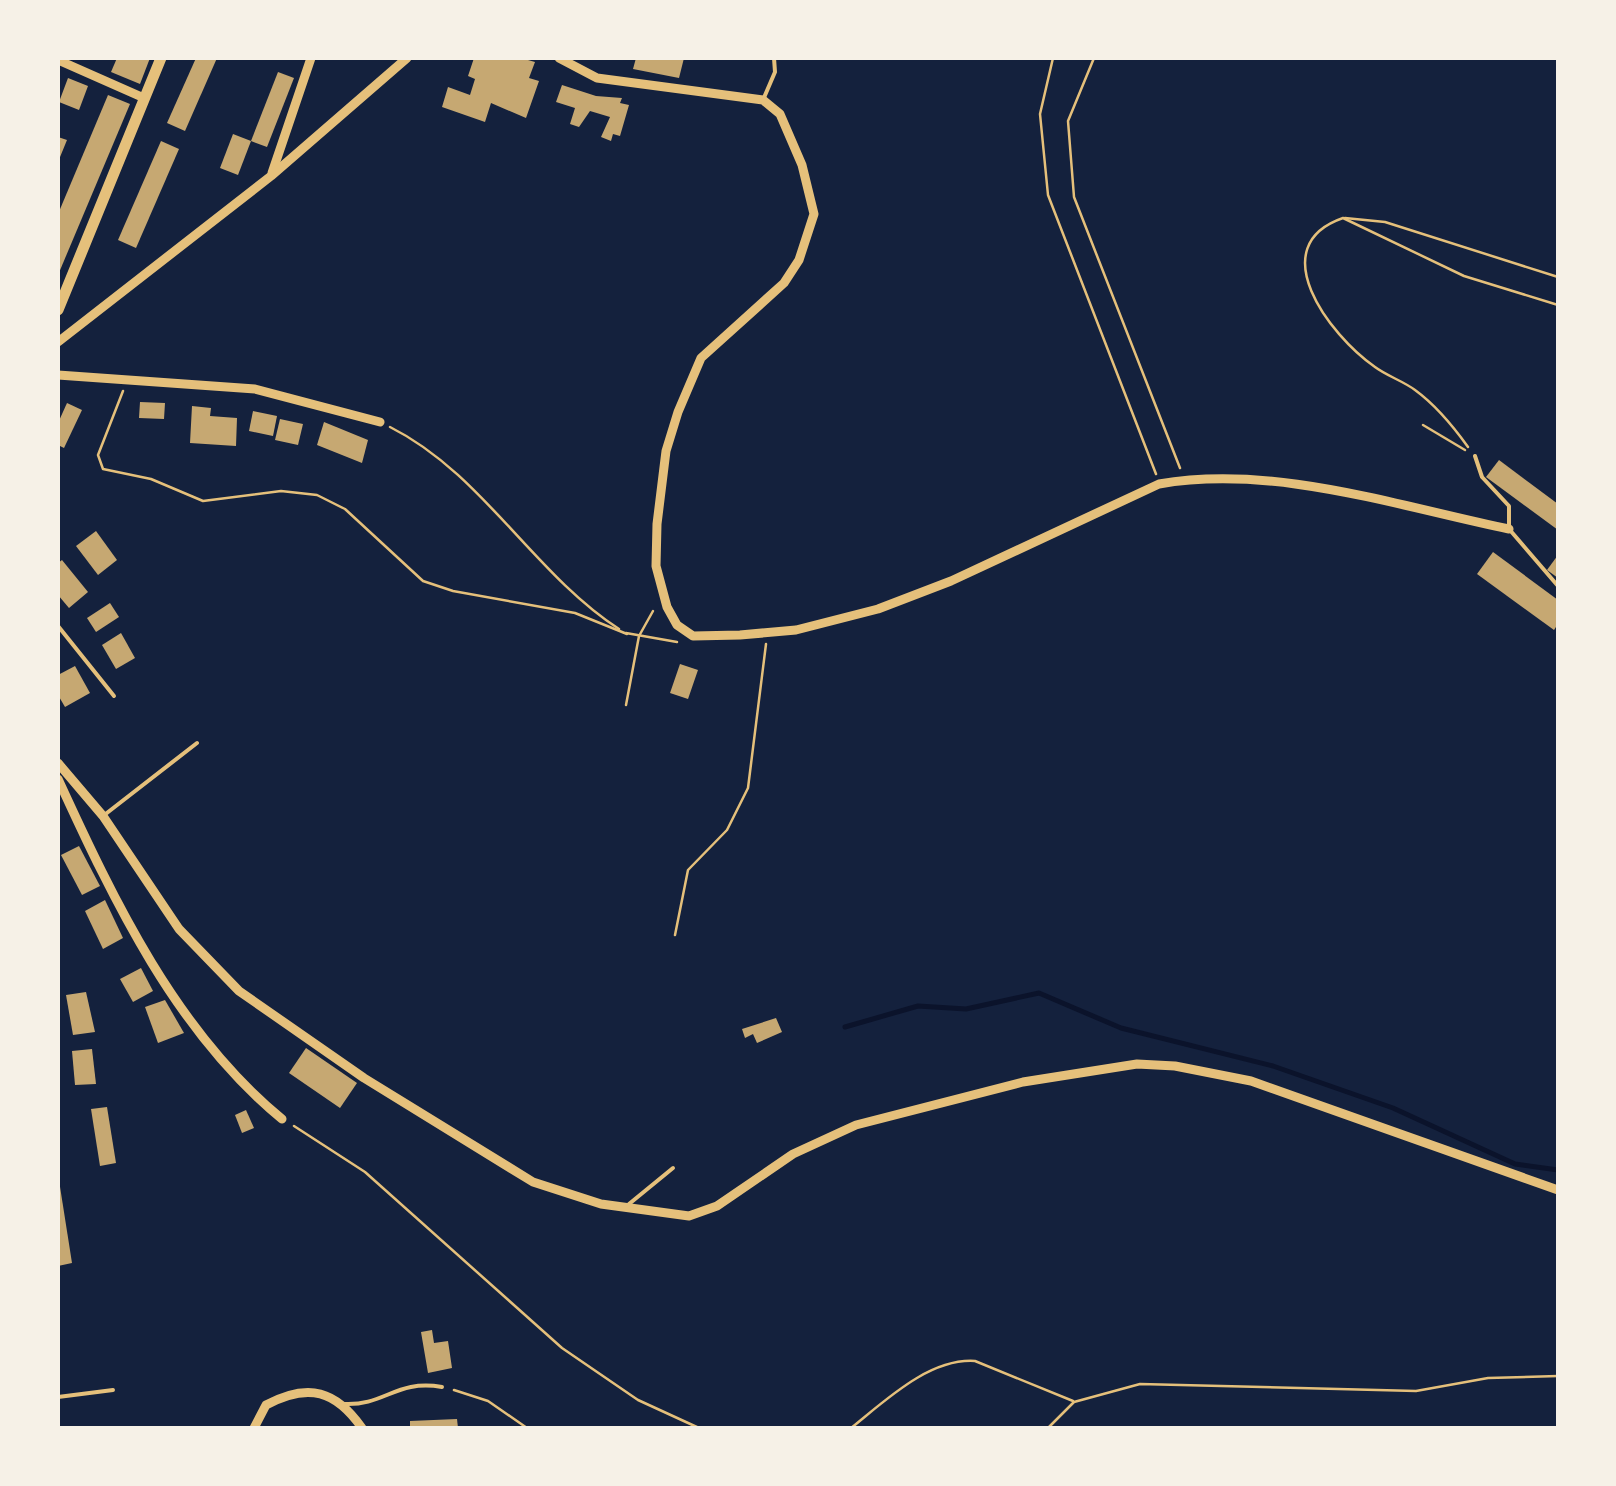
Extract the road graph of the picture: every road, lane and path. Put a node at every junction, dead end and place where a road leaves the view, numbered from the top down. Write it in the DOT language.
graph roads {
  1 [pos="161,58"];
  2 [pos="311,58"];
  3 [pos="406,58"];
  4 [pos="559,58"];
  5 [pos="774,58"];
  6 [pos="1053,58"];
  7 [pos="1094,58"];
  8 [pos="58,60"];
  9 [pos="144,98"];
  10 [pos="762,100"];
  11 [pos="271,176"];
  12 [pos="1343,218"];
  13 [pos="1558,277"];
  14 [pos="1558,305"];
  15 [pos="58,310"];
  16 [pos="58,342"];
  17 [pos="58,375"];
  18 [pos="126,382"];
  19 [pos="380,422"];
  20 [pos="1423,424"];
  21 [pos="1475,456"];
  22 [pos="1180,471"];
  23 [pos="1159,484"];
  24 [pos="1509,530"];
  25 [pos="1558,586"];
  26 [pos="663,594"];
  27 [pos="58,626"];
  28 [pos="767,633"];
  29 [pos="626,634"];
  30 [pos="639,636"];
  31 [pos="693,636"];
  32 [pos="114,696"];
  33 [pos="626,704"];
  34 [pos="197,743"];
  35 [pos="58,763"];
  36 [pos="58,779"];
  37 [pos="103,816"];
  38 [pos="675,936"];
  39 [pos="282,1118"];
  40 [pos="673,1168"];
  41 [pos="1558,1190"];
  42 [pos="626,1208"];
  43 [pos="1558,1376"];
  44 [pos="442,1387"];
  45 [pos="113,1390"];
  46 [pos="58,1397"];
  47 [pos="1074,1402"];
  48 [pos="344,1404"];
  49 [pos="254,1428"];
  50 [pos="362,1428"];
  51 [pos="527,1428"];
  52 [pos="700,1428"];
  53 [pos="851,1428"];
  54 [pos="1048,1428"];
  1 -- 9 [label="main road"];
  2 -- 11 [label="street"];
  3 -- 11 [label="street"];
  4 -- 10 [label="street"];
  5 -- 10 [label="lane"];
  6 -- 23 [label="path"];
  7 -- 22 [label="path"];
  8 -- 9 [label="street"];
  9 -- 15 [label="main road"];
  10 -- 26 [label="street"];
  11 -- 16 [label="street"];
  12 -- 13 [label="path"];
  12 -- 14 [label="path"];
  12 -- 21 [label="path"];
  17 -- 18 [label="street"];
  18 -- 19 [label="street"];
  18 -- 29 [label="path"];
  19 -- 29 [label="path"];
  20 -- 21 [label="path"];
  21 -- 24 [label="lane"];
  23 -- 24 [label="street"];
  23 -- 28 [label="street"];
  24 -- 25 [label="lane"];
  26 -- 30 [label="path"];
  26 -- 31 [label="street"];
  27 -- 32 [label="lane"];
  28 -- 31 [label="street"];
  28 -- 38 [label="path"];
  29 -- 30 [label="path"];
  30 -- 31 [label="path"];
  30 -- 33 [label="path"];
  34 -- 37 [label="lane"];
  35 -- 37 [label="street"];
  36 -- 39 [label="street"];
  37 -- 42 [label="street"];
  39 -- 52 [label="path"];
  40 -- 42 [label="lane"];
  41 -- 42 [label="street"];
  43 -- 47 [label="path"];
  44 -- 48 [label="lane"];
  44 -- 51 [label="path"];
  45 -- 46 [label="lane"];
  47 -- 53 [label="path"];
  47 -- 54 [label="path"];
  48 -- 49 [label="street"];
  48 -- 50 [label="street"];
}
